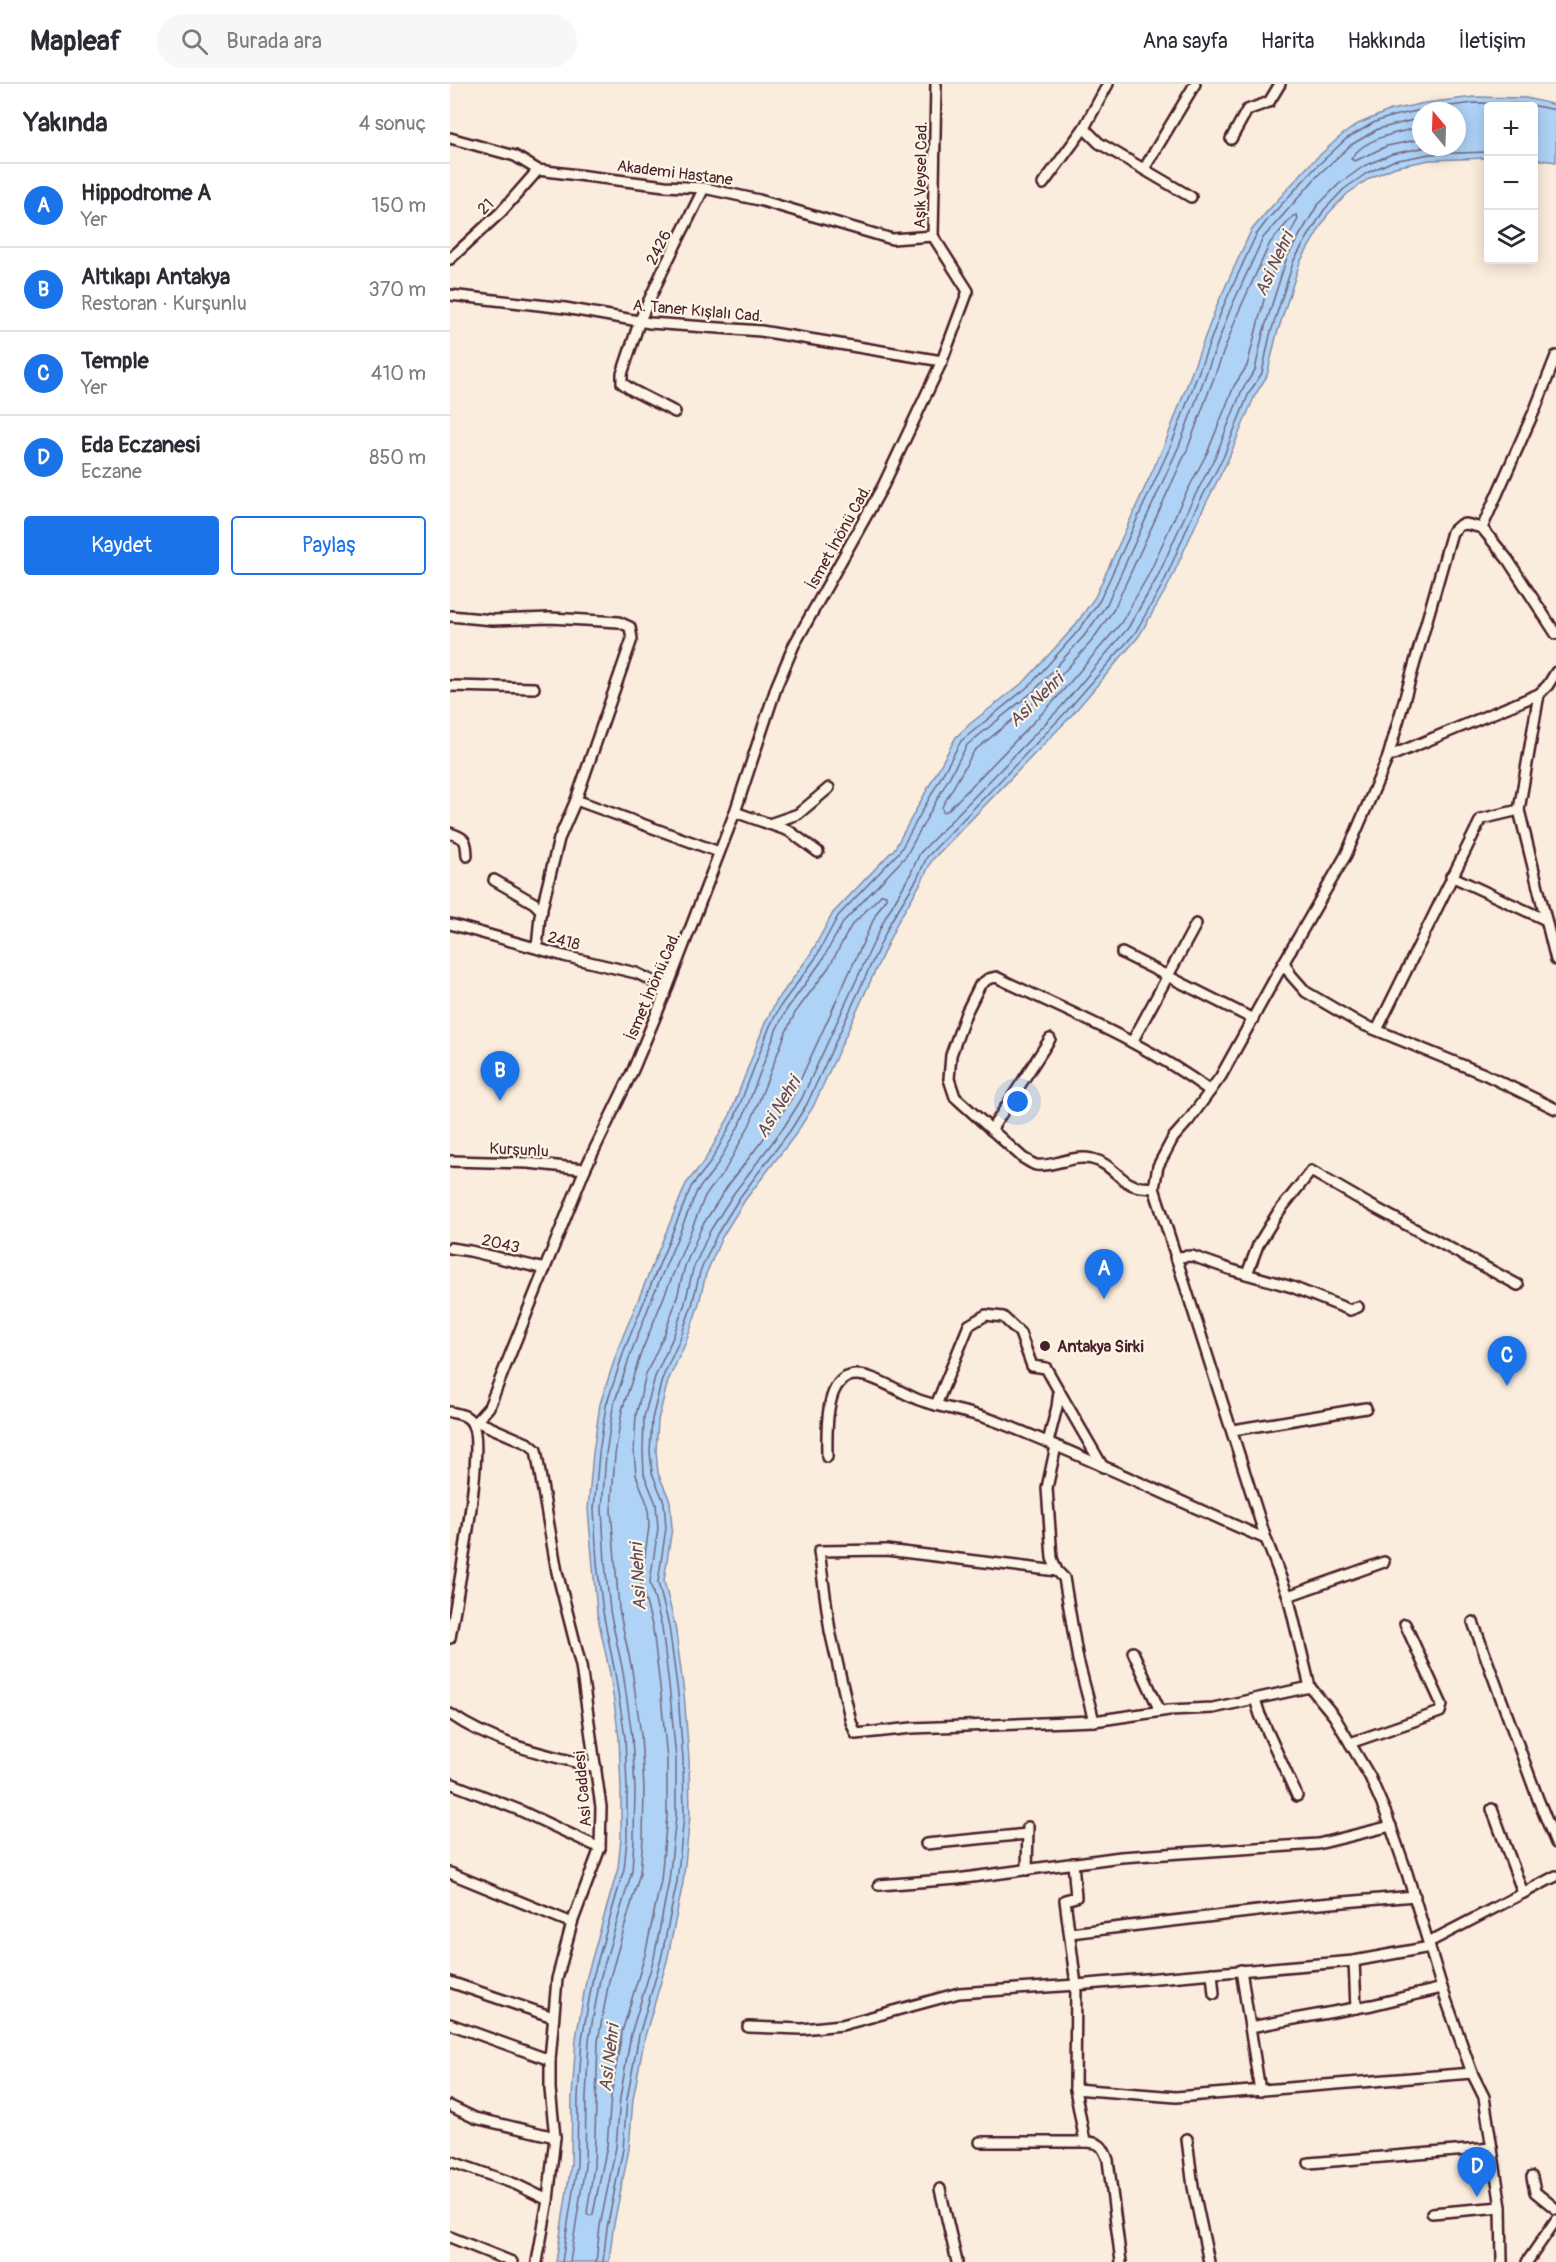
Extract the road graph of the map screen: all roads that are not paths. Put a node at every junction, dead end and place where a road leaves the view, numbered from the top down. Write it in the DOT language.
graph roads {
  1 [pos="936,84"];
  2 [pos="1108,84"];
  3 [pos="1195,84"];
  4 [pos="1280,84"];
  5 [pos="1084,128"];
  6 [pos="450,138"];
  7 [pos="1231,139"];
  8 [pos="538,170"];
  9 [pos="1144,170"];
  10 [pos="1043,184"];
  11 [pos="704,188"];
  12 [pos="1191,197"];
  13 [pos="933,236"];
  14 [pos="450,259"];
  15 [pos="450,295"];
  16 [pos="640,320"];
  17 [pos="1556,356"];
  18 [pos="942,361"];
  19 [pos="675,412"];
  20 [pos="1482,528"];
  21 [pos="450,616"];
  22 [pos="1556,634"];
  23 [pos="1556,672"];
  24 [pos="450,686"];
  25 [pos="534,688"];
  26 [pos="1539,694"];
  27 [pos="1388,757"];
  28 [pos="829,788"];
  29 [pos="576,800"];
  30 [pos="1519,810"];
  31 [pos="735,812"];
  32 [pos="769,824"];
  33 [pos="450,833"];
  34 [pos="720,852"];
  35 [pos="818,852"];
  36 [pos="467,856"];
  37 [pos="1451,876"];
  38 [pos="494,880"];
  39 [pos="542,911"];
  40 [pos="1545,920"];
  41 [pos="450,924"];
  42 [pos="1196,924"];
  43 [pos="537,948"];
  44 [pos="1122,953"];
  45 [pos="1556,960"];
  46 [pos="1284,962"];
  47 [pos="1169,976"];
  48 [pos="665,994"];
  49 [pos="1253,1019"];
  50 [pos="1377,1030"];
  51 [pos="1050,1039"];
  52 [pos="1132,1042"];
  53 [pos="1210,1091"];
  54 [pos="1556,1109"];
  55 [pos="991,1130"];
  56 [pos="450,1161"];
  57 [pos="585,1169"];
  58 [pos="1154,1188"];
  59 [pos="450,1248"];
  60 [pos="1175,1257"];
  61 [pos="545,1269"];
  62 [pos="1247,1274"];
  63 [pos="1518,1285"];
  64 [pos="1358,1307"];
  65 [pos="1059,1391"];
  66 [pos="936,1405"];
  67 [pos="1366,1408"];
  68 [pos="450,1412"];
  69 [pos="475,1423"];
  70 [pos="1233,1430"];
  71 [pos="1052,1444"];
  72 [pos="827,1457"];
  73 [pos="1103,1467"];
  74 [pos="1266,1539"];
  75 [pos="1384,1562"];
  76 [pos="1057,1571"];
  77 [pos="1288,1596"];
  78 [pos="1473,1622"];
  79 [pos="1405,1624"];
  80 [pos="450,1638"];
  81 [pos="1133,1652"];
  82 [pos="1310,1687"];
  83 [pos="1255,1699"];
  84 [pos="1160,1711"];
  85 [pos="450,1714"];
  86 [pos="1094,1721"];
  87 [pos="1350,1743"];
  88 [pos="596,1767"];
  89 [pos="450,1783"];
  90 [pos="1297,1796"];
  91 [pos="1492,1809"];
  92 [pos="1391,1826"];
  93 [pos="1556,1843"];
  94 [pos="926,1844"];
  95 [pos="600,1848"];
  96 [pos="1073,1863"];
  97 [pos="1027,1870"];
  98 [pos="450,1873"];
  99 [pos="1556,1876"];
  100 [pos="879,1885"];
  101 [pos="1523,1893"];
  102 [pos="1415,1896"];
  103 [pos="572,1923"];
  104 [pos="1070,1933"];
  105 [pos="1430,1945"];
  106 [pos="1354,1961"];
  107 [pos="1241,1970"];
  108 [pos="1212,1974"];
  109 [pos="450,1982"];
  110 [pos="1076,1985"];
  111 [pos="1442,1988"];
  112 [pos="1214,1994"];
  113 [pos="1356,2008"];
  114 [pos="553,2017"];
  115 [pos="450,2024"];
  116 [pos="748,2027"];
  117 [pos="1250,2027"];
  118 [pos="550,2060"];
  119 [pos="1472,2073"];
  120 [pos="1075,2089"];
  121 [pos="1260,2091"];
  122 [pos="450,2106"];
  123 [pos="555,2137"];
  124 [pos="1187,2139"];
  125 [pos="980,2142"];
  126 [pos="1085,2142"];
  127 [pos="1492,2148"];
  128 [pos="450,2161"];
  129 [pos="1309,2163"];
  130 [pos="1532,2176"];
  131 [pos="940,2189"];
  132 [pos="548,2200"];
  133 [pos="1501,2207"];
  134 [pos="1556,2209"];
  135 [pos="1432,2213"];
  136 [pos="1556,2220"];
  137 [pos="450,2237"];
  138 [pos="512,2262"];
  139 [pos="537,2262"];
  140 [pos="957,2262"];
  141 [pos="1121,2262"];
  142 [pos="1209,2262"];
  143 [pos="1502,2262"];
  144 [pos="1527,2262"];
  1 -- 13 [label="street, Aşık Veysel Cad."];
  2 -- 5 [label="street"];
  3 -- 9 [label="street"];
  4 -- 7 [label="street"];
  5 -- 9 [label="street"];
  5 -- 10 [label="street"];
  6 -- 8 [label="street, Akademi Hastane"];
  8 -- 11 [label="street, Akademi Hastane"];
  8 -- 14 [label="street, 21"];
  9 -- 12 [label="street"];
  11 -- 13 [label="street, Akademi Hastane"];
  11 -- 16 [label="street, 2426"];
  13 -- 18 [label="street, Aşık Veysel Cad."];
  15 -- 16 [label="street, A. Taner Kışlalı Cad."];
  16 -- 18 [label="street, A. Taner Kışlalı Cad."];
  16 -- 19 [label="street, 2426"];
  17 -- 20 [label="street"];
  18 -- 31 [label="street, İsmet İnönü Cad."];
  20 -- 22 [label="street"];
  20 -- 27 [label="street"];
  21 -- 29 [label="street"];
  23 -- 26 [label="street"];
  24 -- 25 [label="street"];
  26 -- 27 [label="street"];
  26 -- 30 [label="street"];
  27 -- 46 [label="street"];
  28 -- 32 [label="street"];
  29 -- 34 [label="street"];
  29 -- 39 [label="street"];
  30 -- 37 [label="street"];
  30 -- 40 [label="street"];
  31 -- 32 [label="street"];
  31 -- 34 [label="street, İsmet İnönü Cad."];
  32 -- 35 [label="street"];
  33 -- 36 [label="street"];
  34 -- 48 [label="street, İsmet İnönü Cad."];
  37 -- 40 [label="street"];
  37 -- 50 [label="street"];
  38 -- 39 [label="street"];
  39 -- 43 [label="street"];
  40 -- 45 [label="street"];
  41 -- 43 [label="street, 2418"];
  42 -- 47 [label="street"];
  43 -- 48 [label="street, 2418"];
  44 -- 47 [label="street"];
  46 -- 49 [label="street"];
  46 -- 50 [label="street"];
  47 -- 49 [label="street"];
  47 -- 52 [label="street"];
  48 -- 57 [label="street, İsmet İnönü Cad."];
  49 -- 53 [label="street"];
  50 -- 54 [label="street"];
  51 -- 55 [label="street"];
  52 -- 53 [label="street"];
  52 -- 55 [label="street"];
  53 -- 58 [label="street"];
  55 -- 58 [label="street"];
  56 -- 57 [label="street, Kurşunlu"];
  57 -- 61 [label="street, İsmet İnönü Cad."];
  58 -- 60 [label="street"];
  59 -- 61 [label="street, 2043"];
  60 -- 62 [label="street"];
  60 -- 70 [label="street"];
  61 -- 69 [label="street, İsmet İnönü Cad."];
  62 -- 63 [label="street"];
  62 -- 64 [label="street"];
  65 -- 66 [label="street"];
  65 -- 71 [label="street"];
  65 -- 73 [label="street"];
  66 -- 71 [label="street"];
  66 -- 72 [label="street"];
  67 -- 70 [label="street"];
  68 -- 69 [label="street"];
  69 -- 80 [label="street"];
  69 -- 88 [label="street, Asi Caddesi"];
  70 -- 74 [label="street"];
  71 -- 73 [label="street"];
  71 -- 76 [label="street"];
  73 -- 74 [label="street"];
  74 -- 77 [label="street"];
  75 -- 77 [label="street"];
  76 -- 86 [label="street"];
  76 -- 86 [label="street"];
  77 -- 82 [label="street"];
  78 -- 93 [label="street"];
  79 -- 87 [label="street"];
  81 -- 84 [label="street"];
  82 -- 83 [label="street"];
  82 -- 87 [label="street"];
  83 -- 84 [label="street"];
  83 -- 90 [label="street"];
  84 -- 86 [label="street"];
  85 -- 88 [label="street"];
  87 -- 92 [label="street"];
  88 -- 95 [label="street, Asi Caddesi"];
  89 -- 95 [label="street"];
  91 -- 101 [label="street"];
  92 -- 96 [label="street"];
  92 -- 102 [label="street"];
  94 -- 97 [label="street"];
  95 -- 103 [label="street, Asi Caddesi"];
  96 -- 97 [label="street"];
  96 -- 104 [label="street"];
  97 -- 100 [label="street"];
  98 -- 103 [label="street"];
  99 -- 101 [label="street"];
  101 -- 105 [label="street"];
  102 -- 104 [label="street"];
  102 -- 105 [label="street"];
  103 -- 114 [label="street, Asi Caddesi"];
  104 -- 110 [label="street"];
  105 -- 106 [label="street"];
  105 -- 111 [label="street"];
  106 -- 107 [label="street"];
  106 -- 113 [label="street"];
  107 -- 108 [label="street"];
  107 -- 117 [label="street"];
  108 -- 110 [label="street"];
  108 -- 112 [label="street"];
  109 -- 114 [label="street"];
  110 -- 116 [label="street"];
  110 -- 120 [label="street"];
  111 -- 113 [label="street"];
  111 -- 119 [label="street"];
  113 -- 117 [label="street"];
  114 -- 118 [label="street, Asi Caddesi"];
  115 -- 118 [label="street"];
  117 -- 121 [label="street"];
  118 -- 123 [label="street, Asi Caddesi"];
  119 -- 121 [label="street"];
  119 -- 127 [label="street"];
  120 -- 121 [label="street"];
  120 -- 126 [label="street"];
  122 -- 123 [label="street"];
  123 -- 132 [label="street, Asi Caddesi"];
  124 -- 142 [label="street"];
  125 -- 126 [label="street"];
  126 -- 141 [label="street"];
  127 -- 129 [label="street"];
  127 -- 133 [label="street"];
  128 -- 132 [label="street"];
  130 -- 134 [label="street"];
  131 -- 140 [label="street"];
  132 -- 139 [label="street, Asi Caddesi"];
  133 -- 135 [label="street"];
  133 -- 143 [label="street"];
  136 -- 144 [label="street"];
  137 -- 138 [label="street"];
}
